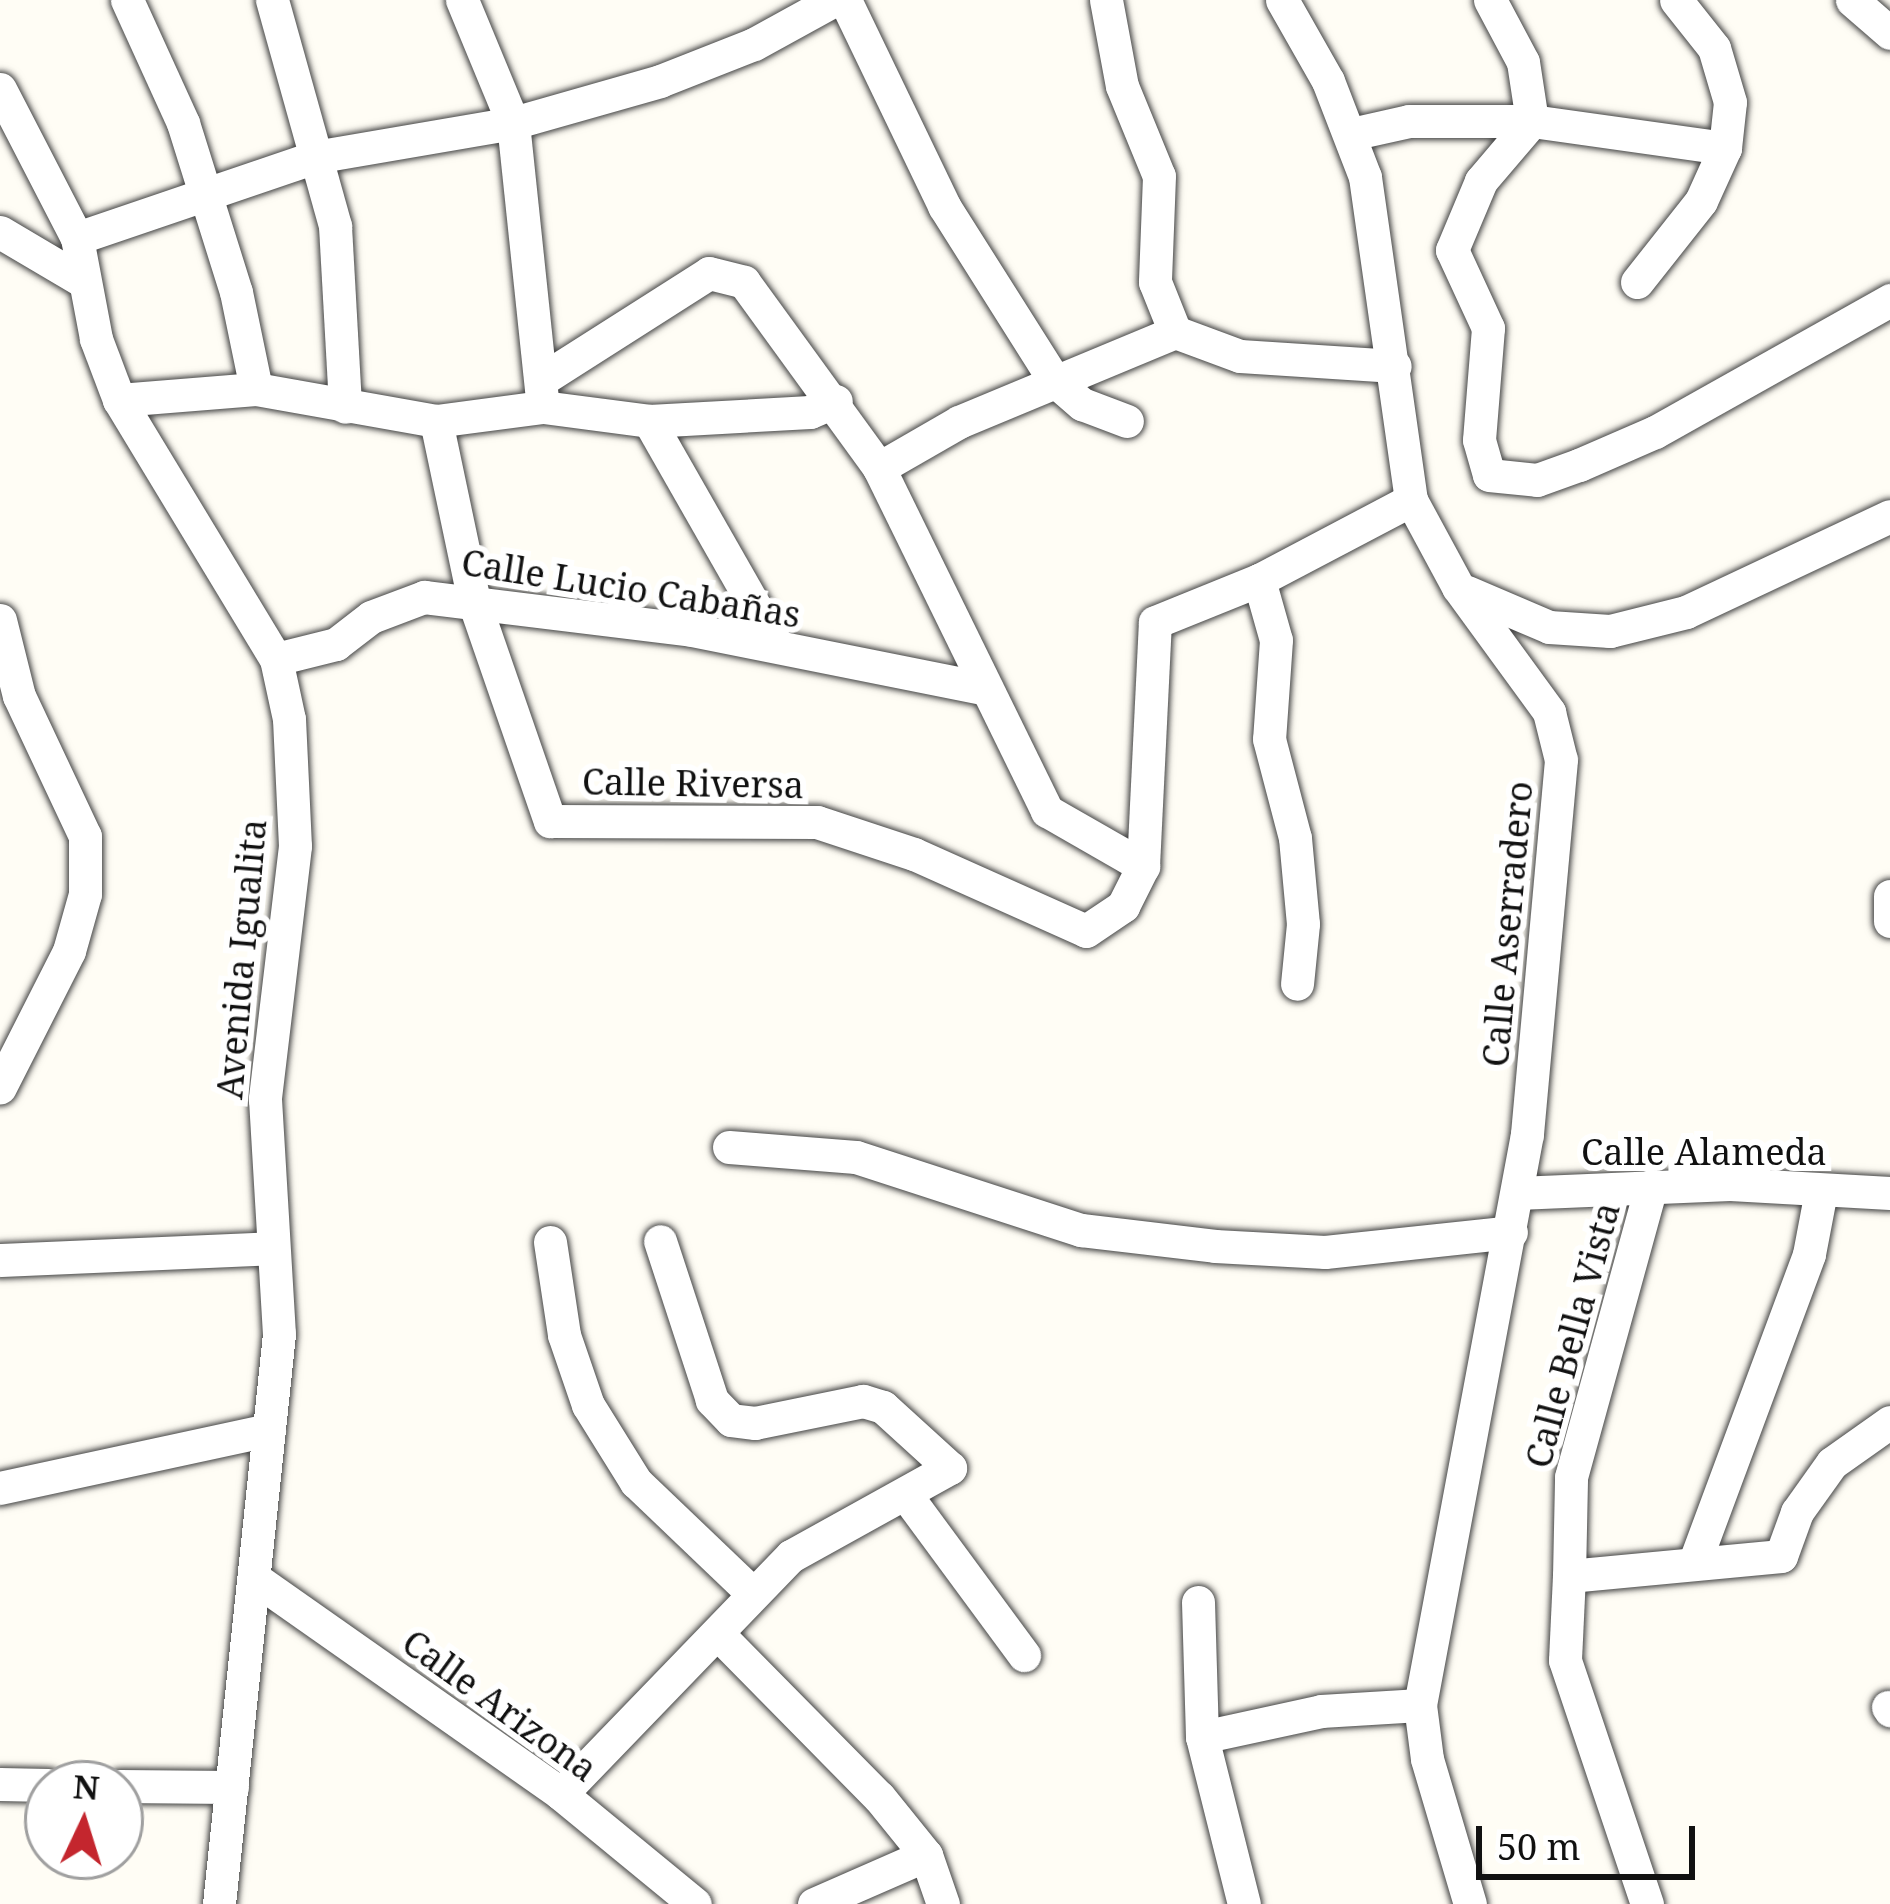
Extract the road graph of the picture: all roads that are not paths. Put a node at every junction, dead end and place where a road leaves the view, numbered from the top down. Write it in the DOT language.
graph roads {
  1 [pos="127,0"];
  2 [pos="272,0"];
  3 [pos="461,0"];
  4 [pos="833,0"];
  5 [pos="845,0"];
  6 [pos="1106,0"];
  7 [pos="1282,0"];
  8 [pos="1490,0"];
  9 [pos="1676,0"];
  10 [pos="1852,0"];
  11 [pos="1890,33"];
  12 [pos="0,88"];
  13 [pos="1532,121"];
  14 [pos="513,123"];
  15 [pos="1351,134"];
  16 [pos="1725,148"];
  17 [pos="314,157"];
  18 [pos="205,197"];
  19 [pos="0,232"];
  20 [pos="77,238"];
  21 [pos="83,281"];
  22 [pos="1637,282"];
  23 [pos="1890,300"];
  24 [pos="1175,332"];
  25 [pos="1396,366"];
  26 [pos="1054,380"];
  27 [pos="256,389"];
  28 [pos="542,394"];
  29 [pos="119,400"];
  30 [pos="836,400"];
  31 [pos="345,407"];
  32 [pos="436,421"];
  33 [pos="649,421"];
  34 [pos="1127,421"];
  35 [pos="879,468"];
  36 [pos="1411,500"];
  37 [pos="1890,516"];
  38 [pos="1259,580"];
  39 [pos="1458,587"];
  40 [pos="474,602"];
  41 [pos="0,620"];
  42 [pos="777,645"];
  43 [pos="276,659"];
  44 [pos="986,689"];
  45 [pos="1143,866"];
  46 [pos="1890,896"];
  47 [pos="1890,921"];
  48 [pos="1297,984"];
  49 [pos="0,1087"];
  50 [pos="729,1148"];
  51 [pos="1652,1186"];
  52 [pos="1821,1191"];
  53 [pos="1517,1193"];
  54 [pos="1890,1193"];
  55 [pos="1511,1232"];
  56 [pos="660,1241"];
  57 [pos="550,1243"];
  58 [pos="272,1248"];
  59 [pos="0,1260"];
  60 [pos="1890,1422"];
  61 [pos="269,1430"];
  62 [pos="0,1488"];
  63 [pos="906,1495"];
  64 [pos="1695,1561"];
  65 [pos="1569,1576"];
  66 [pos="254,1578"];
  67 [pos="752,1593"];
  68 [pos="1198,1602"];
  69 [pos="718,1634"];
  70 [pos="1024,1655"];
  71 [pos="1420,1705"];
  72 [pos="1202,1737"];
  73 [pos="144,1786"];
  74 [pos="232,1787"];
  75 [pos="561,1794"];
  76 [pos="926,1856"];
  77 [pos="219,1904"];
  78 [pos="695,1904"];
  79 [pos="814,1904"];
  80 [pos="944,1904"];
  81 [pos="1244,1904"];
  82 [pos="1470,1904"];
  83 [pos="1647,1904"];
  1 -- 18 [label="street"];
  2 -- 17 [label="street"];
  3 -- 14 [label="street"];
  4 -- 14 [label="street"];
  5 -- 26 [label="street"];
  6 -- 24 [label="street"];
  7 -- 15 [label="street, Calle Aserradero"];
  8 -- 13 [label="street"];
  9 -- 16 [label="street"];
  10 -- 11 [label="street"];
  12 -- 20 [label="street, Avenida Igualita"];
  13 -- 15 [label="street"];
  13 -- 16 [label="street"];
  13 -- 23 [label="street"];
  14 -- 17 [label="street"];
  14 -- 28 [label="street"];
  15 -- 25 [label="street, Calle Aserradero"];
  16 -- 22 [label="street"];
  17 -- 18 [label="street"];
  17 -- 31 [label="street"];
  18 -- 20 [label="street"];
  18 -- 27 [label="street"];
  19 -- 21 [label="street"];
  20 -- 21 [label="street, Avenida Igualita"];
  21 -- 29 [label="street, Avenida Igualita"];
  24 -- 25 [label="street"];
  24 -- 26 [label="street"];
  25 -- 36 [label="street, Calle Aserradero"];
  26 -- 34 [label="street"];
  26 -- 35 [label="street"];
  27 -- 29 [label="street"];
  27 -- 31 [label="street"];
  28 -- 30 [label="street"];
  28 -- 32 [label="street"];
  28 -- 33 [label="street"];
  29 -- 43 [label="street, Avenida Igualita"];
  30 -- 33 [label="street"];
  30 -- 35 [label="street"];
  31 -- 32 [label="street"];
  32 -- 40 [label="street, Calle Riversa"];
  33 -- 42 [label="street"];
  35 -- 44 [label="street"];
  36 -- 38 [label="street"];
  36 -- 39 [label="street, Calle Aserradero"];
  37 -- 39 [label="street"];
  38 -- 45 [label="street"];
  38 -- 48 [label="street"];
  39 -- 53 [label="street, Calle Aserradero"];
  40 -- 42 [label="street, Calle Lucio Cabañas"];
  40 -- 43 [label="street, Calle Lucio Cabañas"];
  40 -- 45 [label="street, Calle Riversa"];
  41 -- 49 [label="street"];
  42 -- 44 [label="street, Calle Lucio Cabañas"];
  43 -- 58 [label="street, Avenida Igualita"];
  44 -- 45 [label="street"];
  46 -- 47 [label="street"];
  50 -- 55 [label="street"];
  51 -- 52 [label="street, Calle Alameda"];
  51 -- 53 [label="street, Calle Alameda"];
  51 -- 65 [label="street, Calle Bella Vista"];
  52 -- 54 [label="street, Calle Alameda"];
  52 -- 64 [label="street"];
  53 -- 55 [label="street, Calle Aserradero"];
  55 -- 71 [label="street, Calle Aserradero"];
  56 -- 63 [label="street"];
  57 -- 67 [label="street"];
  58 -- 59 [label="street"];
  58 -- 61 [label="street, Avenida Igualita"];
  60 -- 64 [label="street"];
  61 -- 62 [label="street"];
  61 -- 66 [label="street, Avenida Igualita"];
  63 -- 67 [label="street"];
  63 -- 70 [label="street"];
  64 -- 65 [label="street"];
  65 -- 83 [label="street, Calle Bella Vista"];
  66 -- 74 [label="street, Avenida Igualita"];
  66 -- 75 [label="street, Calle Arizona"];
  67 -- 69 [label="street"];
  68 -- 72 [label="street"];
  69 -- 75 [label="street"];
  69 -- 76 [label="street"];
  71 -- 72 [label="street"];
  71 -- 82 [label="street, Calle Aserradero"];
  72 -- 81 [label="street"];
  73 -- 74 [label="street"];
  74 -- 77 [label="street, Avenida Igualita"];
  75 -- 78 [label="street, Calle Arizona"];
  76 -- 79 [label="street"];
  76 -- 80 [label="street"];
}
